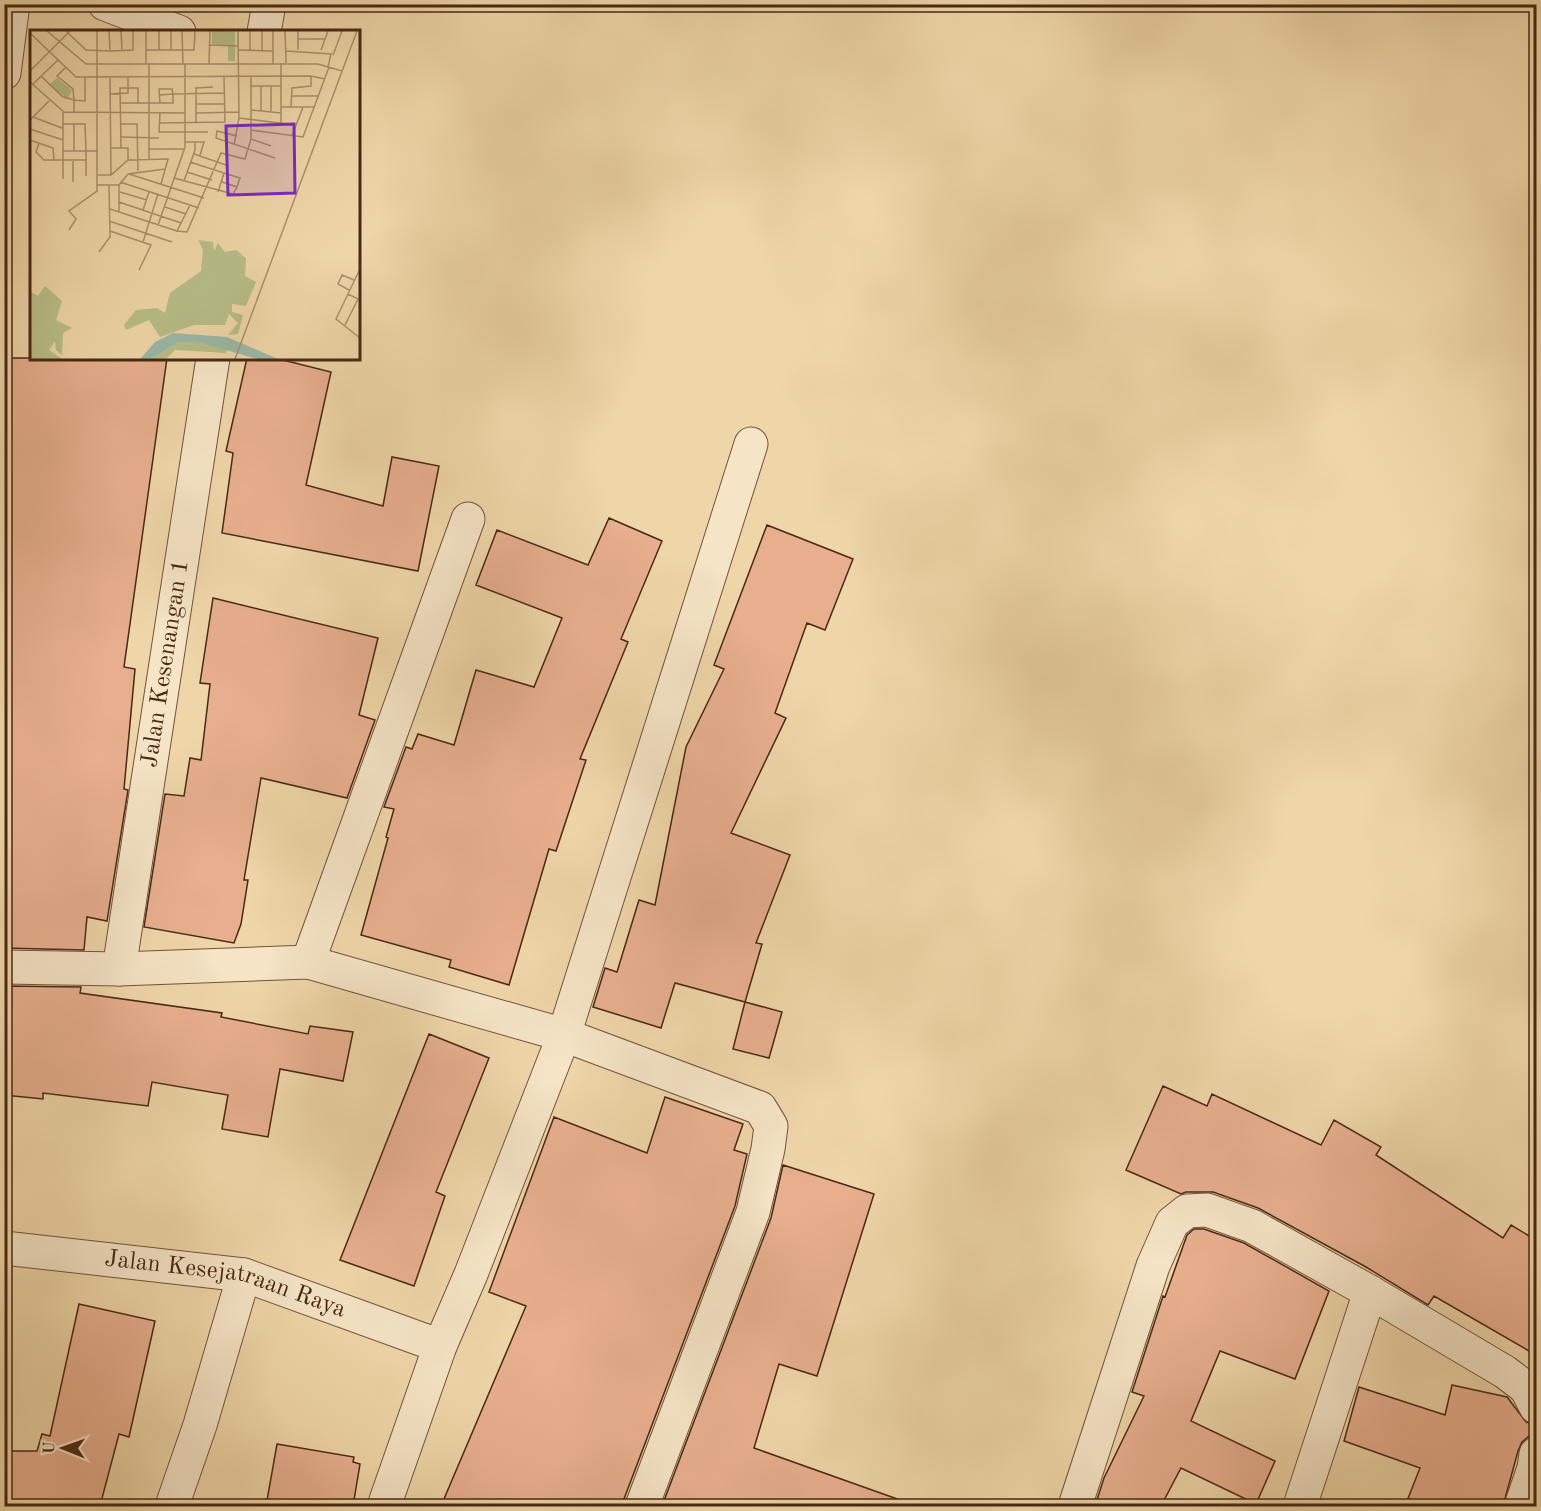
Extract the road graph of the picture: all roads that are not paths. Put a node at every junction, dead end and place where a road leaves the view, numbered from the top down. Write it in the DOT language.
graph roads {
  1 [pos="13,4"];
  2 [pos="105,4"];
  3 [pos="269,4"];
  4 [pos="174,30"];
  5 [pos="264,30"];
  6 [pos="4,73"];
  7 [pos="213,360"];
  8 [pos="751,444"];
  9 [pos="468,519"];
  10 [pos="308,962"];
  11 [pos="4,968"];
  12 [pos="119,969"];
  13 [pos="564,1035"];
  14 [pos="4,1248"];
  15 [pos="244,1275"];
  16 [pos="1370,1293"];
  17 [pos="440,1346"];
  18 [pos="1536,1407"];
  19 [pos="1536,1454"];
  20 [pos="172,1506"];
  21 [pos="384,1506"];
  22 [pos="642,1506"];
  23 [pos="1074,1506"];
  24 [pos="1300,1506"];
  25 [pos="1521,1506"];
  1 -- 6 [label="street"];
  2 -- 4 [label="street"];
  3 -- 5 [label="street"];
  7 -- 12 [label="street, Jalan Kesenangan 1"];
  8 -- 13 [label="street"];
  9 -- 10 [label="street"];
  10 -- 12 [label="street"];
  10 -- 13 [label="street"];
  11 -- 12 [label="street"];
  13 -- 17 [label="street"];
  13 -- 22 [label="street"];
  14 -- 15 [label="street, Jalan Kesejatraan Raya"];
  15 -- 17 [label="street, Jalan Kesejatraan Raya"];
  15 -- 20 [label="street"];
  16 -- 18 [label="street"];
  16 -- 23 [label="street"];
  16 -- 24 [label="street"];
  17 -- 21 [label="street"];
  19 -- 25 [label="street"];
}
